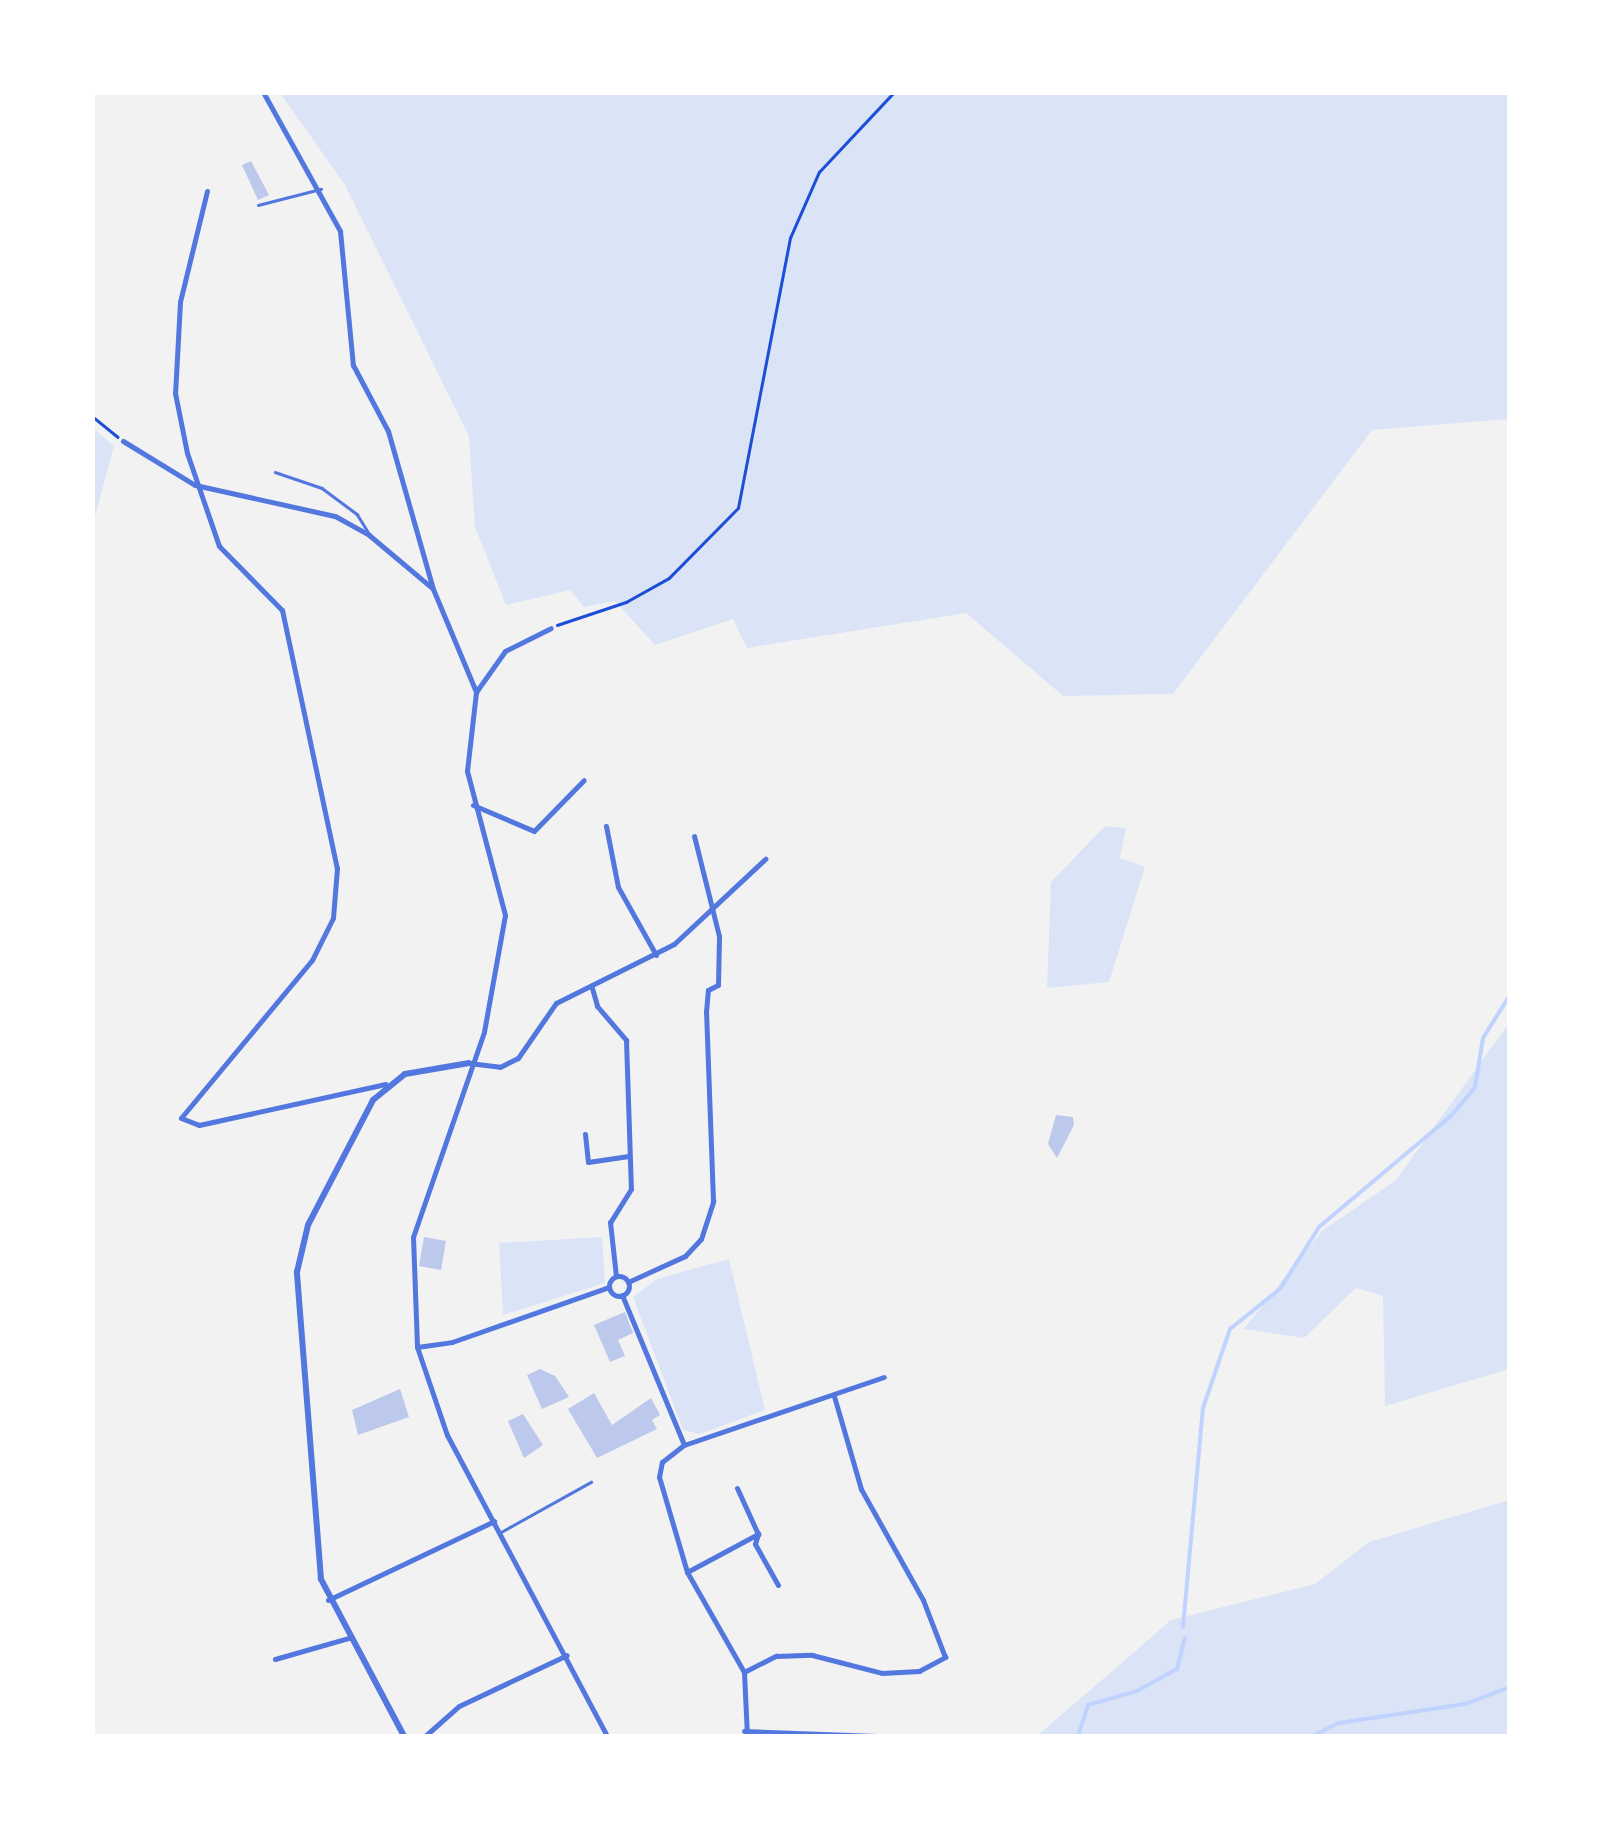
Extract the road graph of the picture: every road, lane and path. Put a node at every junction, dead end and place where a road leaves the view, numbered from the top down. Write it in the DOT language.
graph roads {
  1 [pos="263,92"];
  2 [pos="894,92"];
  3 [pos="321,188"];
  4 [pos="207,191"];
  5 [pos="258,206"];
  6 [pos="92,416"];
  7 [pos="123,441"];
  8 [pos="275,472"];
  9 [pos="195,485"];
  10 [pos="369,535"];
  11 [pos="434,588"];
  12 [pos="550,628"];
  13 [pos="476,692"];
  14 [pos="584,780"];
  15 [pos="473,805"];
  16 [pos="606,826"];
  17 [pos="694,836"];
  18 [pos="764,860"];
  19 [pos="713,908"];
  20 [pos="656,954"];
  21 [pos="592,988"];
  22 [pos="468,1063"];
  23 [pos="386,1084"];
  24 [pos="585,1134"];
  25 [pos="629,1156"];
  26 [pos="616,1276"];
  27 [pos="628,1282"];
  28 [pos="609,1287"];
  29 [pos="622,1296"];
  30 [pos="417,1346"];
  31 [pos="884,1377"];
  32 [pos="834,1396"];
  33 [pos="684,1445"];
  34 [pos="591,1482"];
  35 [pos="737,1488"];
  36 [pos="494,1522"];
  37 [pos="500,1533"];
  38 [pos="758,1534"];
  39 [pos="687,1572"];
  40 [pos="778,1585"];
  41 [pos="328,1600"];
  42 [pos="348,1638"];
  43 [pos="567,1656"];
  44 [pos="275,1659"];
  45 [pos="744,1672"];
  46 [pos="745,1734"];
  47 [pos="404,1736"];
  48 [pos="424,1736"];
  49 [pos="607,1736"];
  50 [pos="877,1736"];
  1 -- 3 [label="street"];
  2 -- 12 [label="path"];
  3 -- 5 [label="lane"];
  3 -- 11 [label="street"];
  4 -- 9 [label="street"];
  6 -- 7 [label="path"];
  7 -- 9 [label="street"];
  8 -- 10 [label="lane"];
  9 -- 10 [label="street"];
  9 -- 23 [label="street"];
  10 -- 11 [label="street"];
  11 -- 13 [label="street"];
  12 -- 13 [label="street"];
  13 -- 15 [label="street"];
  14 -- 15 [label="street"];
  15 -- 22 [label="street"];
  16 -- 20 [label="street"];
  17 -- 19 [label="street"];
  18 -- 19 [label="street"];
  19 -- 20 [label="street"];
  19 -- 27 [label="street"];
  20 -- 21 [label="street"];
  21 -- 22 [label="street"];
  21 -- 25 [label="street"];
  22 -- 23 [label="street"];
  22 -- 30 [label="street"];
  23 -- 41 [label="street"];
  24 -- 25 [label="street"];
  25 -- 26 [label="street"];
  26 -- 27 [label="street"];
  26 -- 28 [label="street"];
  27 -- 29 [label="street"];
  28 -- 29 [label="street"];
  28 -- 30 [label="street"];
  29 -- 33 [label="street"];
  30 -- 36 [label="street"];
  31 -- 32 [label="street"];
  32 -- 33 [label="street"];
  32 -- 45 [label="street"];
  33 -- 39 [label="street"];
  34 -- 37 [label="lane"];
  35 -- 38 [label="street"];
  36 -- 37 [label="street"];
  36 -- 41 [label="street"];
  37 -- 43 [label="street"];
  38 -- 39 [label="street"];
  38 -- 40 [label="street"];
  39 -- 45 [label="street"];
  41 -- 42 [label="street"];
  42 -- 44 [label="street"];
  42 -- 47 [label="street"];
  43 -- 48 [label="street"];
  43 -- 49 [label="street"];
  45 -- 46 [label="street"];
  46 -- 50 [label="street"];
}
